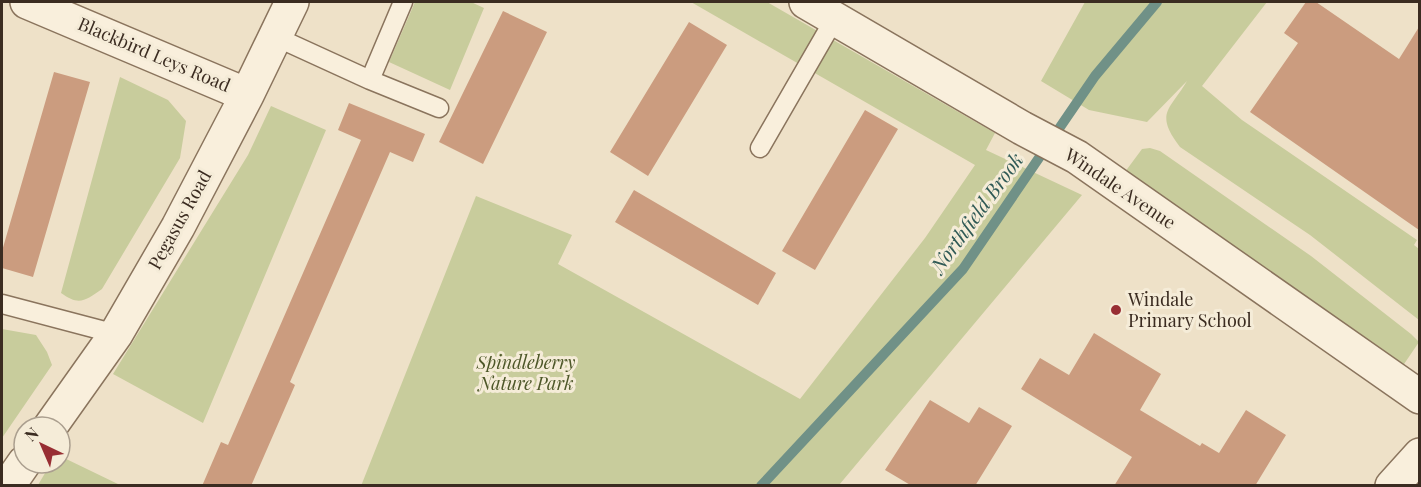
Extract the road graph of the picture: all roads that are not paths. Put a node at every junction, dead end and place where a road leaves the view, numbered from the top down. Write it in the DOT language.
graph roads {
  1 [pos="27,2"];
  2 [pos="292,2"];
  3 [pos="403,2"];
  4 [pos="806,2"];
  5 [pos="836,18"];
  6 [pos="276,37"];
  7 [pos="370,80"];
  8 [pos="248,95"];
  9 [pos="439,108"];
  10 [pos="760,148"];
  11 [pos="2,304"];
  12 [pos="116,334"];
  13 [pos="1419,397"];
  14 [pos="59,415"];
  15 [pos="1419,455"];
  16 [pos="1392,486"];
  1 -- 8 [label="street, Blackbird Leys Road"];
  2 -- 6 [label="street, Pegasus Road"];
  3 -- 7 [label="lane"];
  4 -- 5 [label="street, Windale Avenue"];
  5 -- 10 [label="lane"];
  5 -- 13 [label="street, Windale Avenue"];
  6 -- 7 [label="lane"];
  6 -- 8 [label="street, Pegasus Road"];
  7 -- 9 [label="lane"];
  8 -- 12 [label="street, Pegasus Road"];
  11 -- 12 [label="lane"];
  12 -- 14 [label="street, Pegasus Road"];
  15 -- 16 [label="street"];
}
